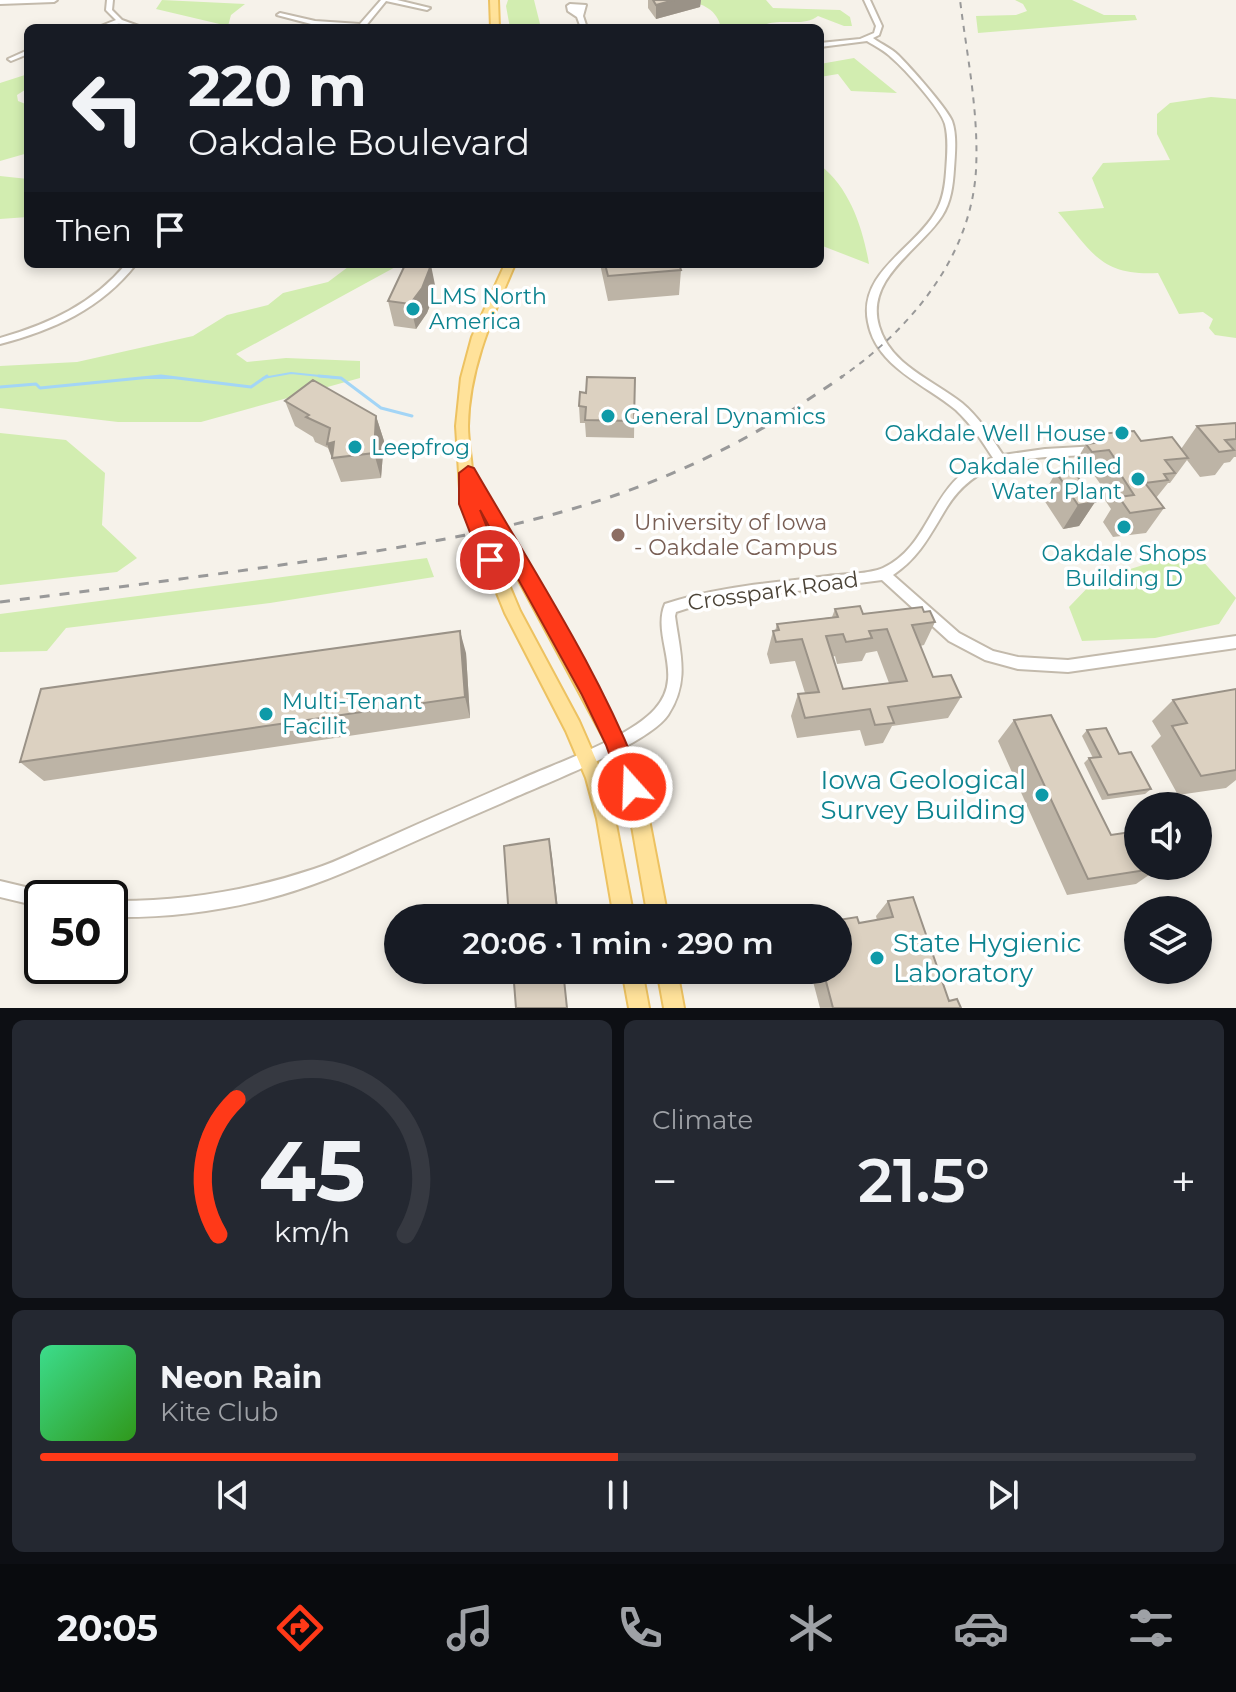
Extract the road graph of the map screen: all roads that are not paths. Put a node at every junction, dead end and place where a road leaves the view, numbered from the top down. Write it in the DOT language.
graph roads {
  1 [pos="54,0"];
  2 [pos="110,0"];
  3 [pos="386,0"];
  4 [pos="494,0"];
  5 [pos="867,0"];
  6 [pos="0,2"];
  7 [pos="427,8"];
  8 [pos="280,15"];
  9 [pos="580,16"];
  10 [pos="120,21"];
  11 [pos="111,24"];
  12 [pos="129,24"];
  13 [pos="326,24"];
  14 [pos="363,24"];
  15 [pos="495,24"];
  16 [pos="583,24"];
  17 [pos="869,39"];
  18 [pos="824,45"];
  19 [pos="24,54"];
  20 [pos="11,59"];
  21 [pos="128,268"];
  22 [pos="508,268"];
  23 [pos="0,341"];
  24 [pos="1118,449"];
  25 [pos="1000,460"];
  26 [pos="468,473"];
  27 [pos="884,574"];
  28 [pos="1236,642"];
  29 [pos="616,743"];
  30 [pos="586,758"];
  31 [pos="0,889"];
  32 [pos="24,895"];
  33 [pos="621,904"];
  34 [pos="655,904"];
  35 [pos="128,909"];
  36 [pos="635,984"];
  37 [pos="670,984"];
  38 [pos="639,1008"];
  39 [pos="674,1008"];
  1 -- 6 [label="street"];
  2 -- 10 [label="street"];
  3 -- 7 [label="street"];
  3 -- 14 [label="street"];
  4 -- 15 [label="main road"];
  5 -- 17 [label="street"];
  8 -- 13 [label="street"];
  9 -- 16 [label="street"];
  10 -- 11 [label="street"];
  10 -- 12 [label="street"];
  17 -- 18 [label="street"];
  17 -- 25 [label="street"];
  19 -- 20 [label="street"];
  21 -- 23 [label="street"];
  22 -- 26 [label="main road"];
  24 -- 25 [label="street, Crosspark Road"];
  25 -- 27 [label="street, Crosspark Road"];
  26 -- 29 [label="main road"];
  26 -- 30 [label="main road"];
  27 -- 28 [label="street"];
  27 -- 29 [label="street, Crosspark Road"];
  29 -- 30 [label="street, Crosspark Road"];
  29 -- 34 [label="main road"];
  30 -- 33 [label="main road"];
  30 -- 35 [label="street, Crosspark Road"];
  31 -- 32 [label="street"];
  36 -- 38 [label="main road"];
  37 -- 39 [label="main road"];
}
